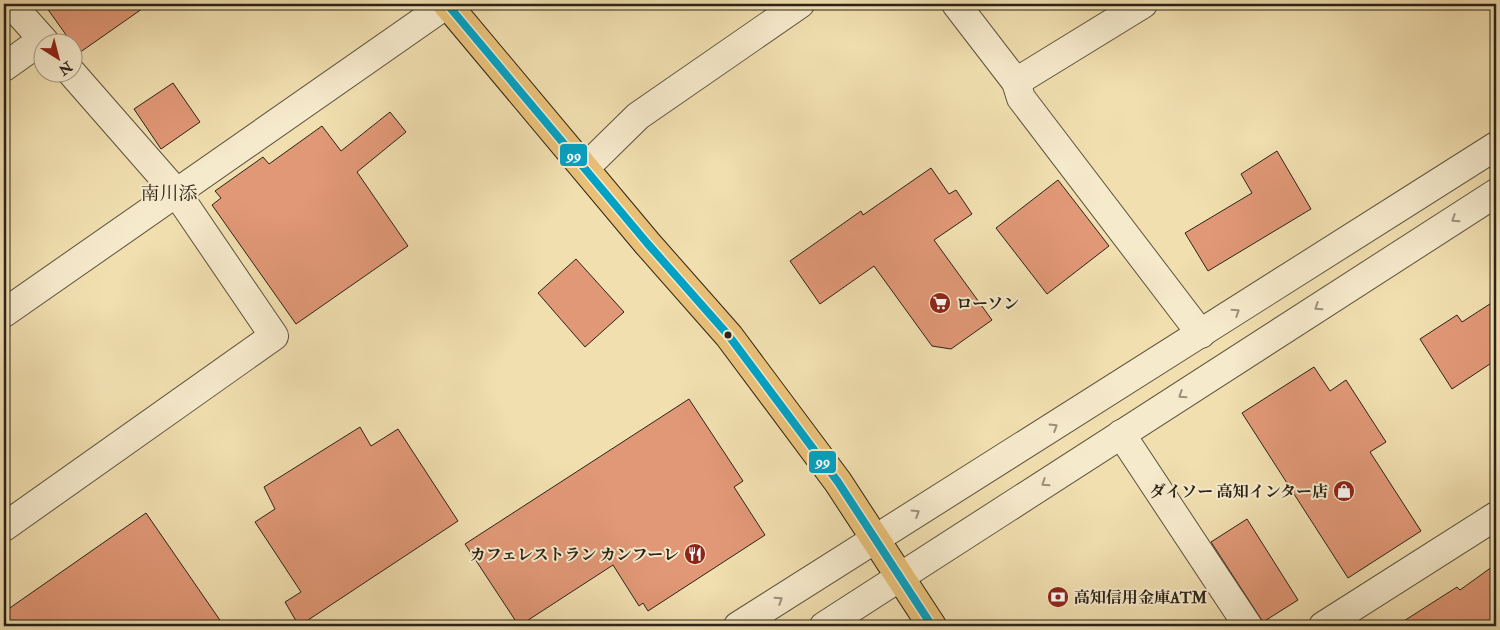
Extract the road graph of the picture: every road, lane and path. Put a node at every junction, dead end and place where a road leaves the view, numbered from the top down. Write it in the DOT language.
graph roads {
  1 [pos="11,4"];
  2 [pos="447,4"];
  3 [pos="800,4"];
  4 [pos="956,4"];
  5 [pos="1143,4"];
  6 [pos="36,32"];
  7 [pos="32,49"];
  8 [pos="4,67"];
  9 [pos="80,82"];
  10 [pos="1016,82"];
  11 [pos="1496,146"];
  12 [pos="585,168"];
  13 [pos="176,192"];
  14 [pos="1496,193"];
  15 [pos="4,314"];
  16 [pos="1201,334"];
  17 [pos="1121,434"];
  18 [pos="1496,516"];
  19 [pos="4,527"];
  20 [pos="875,539"];
  21 [pos="900,577"];
  22 [pos="738,626"];
  23 [pos="824,626"];
  24 [pos="932,626"];
  25 [pos="1248,626"];
  26 [pos="1323,626"];
  1 -- 6 [label="street"];
  2 -- 12 [label="main road"];
  2 -- 13 [label="street"];
  3 -- 12 [label="street"];
  4 -- 10 [label="street"];
  5 -- 10 [label="street"];
  7 -- 8 [label="street"];
  9 -- 13 [label="street"];
  10 -- 16 [label="street"];
  16 -- 11 [label="street, one-way"];
  12 -- 20 [label="main road"];
  13 -- 15 [label="street"];
  13 -- 19 [label="street"];
  14 -- 17 [label="street, one-way"];
  20 -- 16 [label="street, one-way"];
  17 -- 21 [label="street, one-way"];
  17 -- 25 [label="street"];
  18 -- 26 [label="street"];
  20 -- 21 [label="main road"];
  22 -- 20 [label="street, one-way"];
  21 -- 23 [label="street"];
  21 -- 24 [label="main road"];
}
